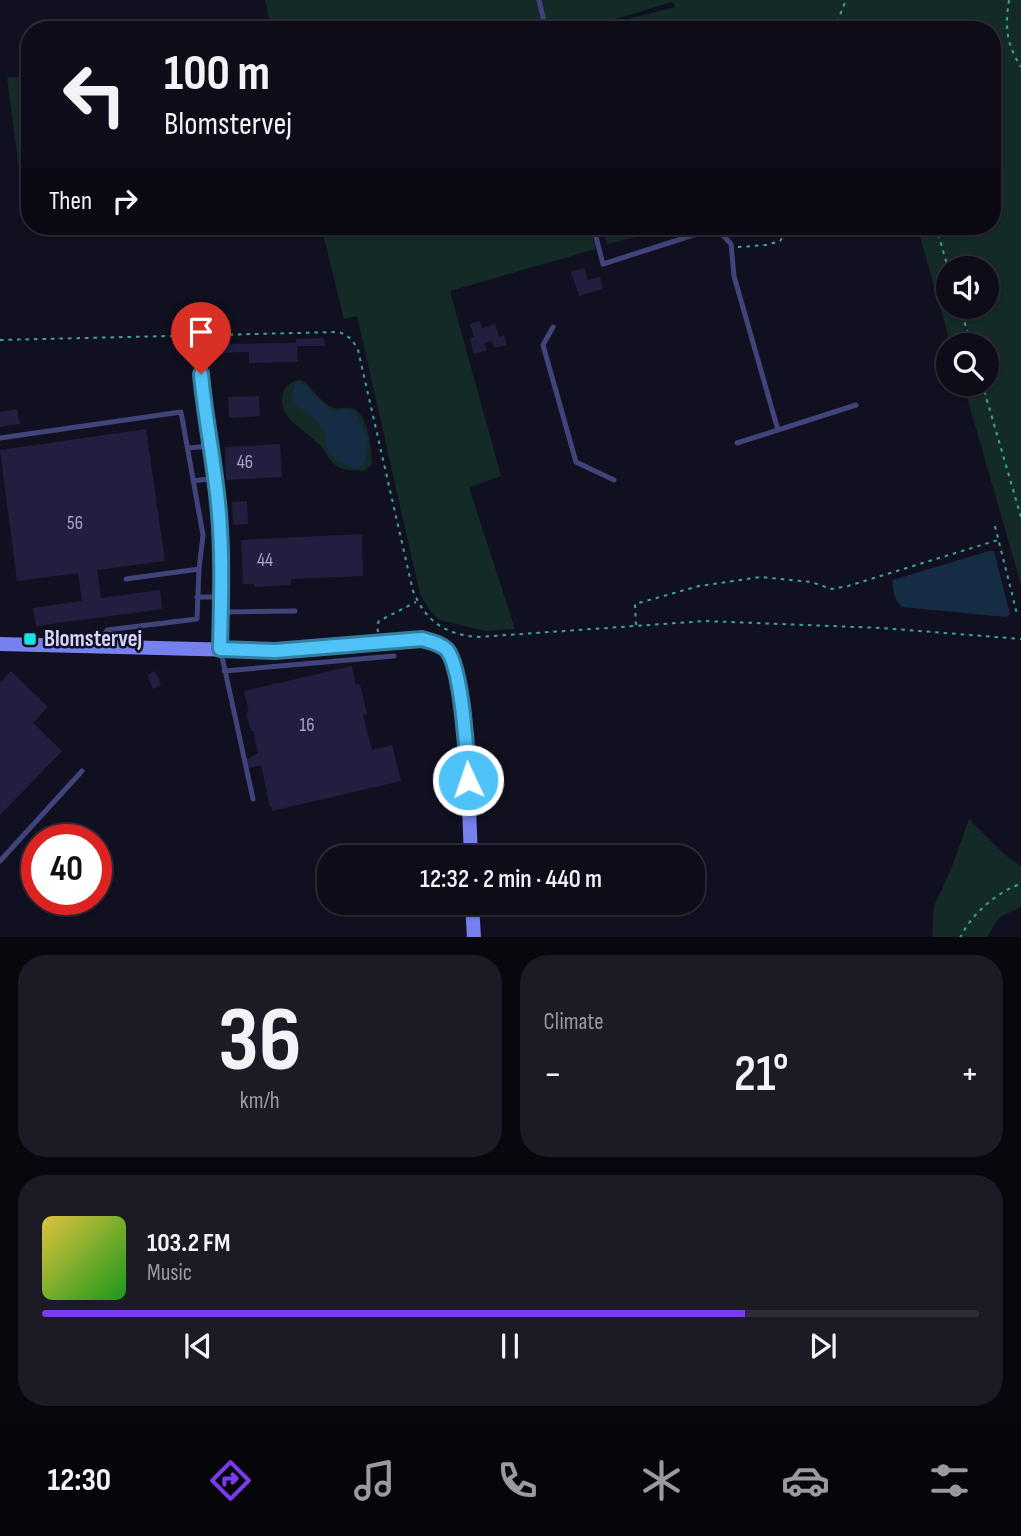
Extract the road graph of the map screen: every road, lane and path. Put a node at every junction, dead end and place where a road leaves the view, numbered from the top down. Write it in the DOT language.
graph roads {
  1 [pos="539,0"];
  2 [pos="846,0"];
  3 [pos="1009,0"];
  4 [pos="544,21"];
  5 [pos="838,21"];
  6 [pos="1021,67"];
  7 [pos="595,235"];
  8 [pos="695,235"];
  9 [pos="723,235"];
  10 [pos="784,235"];
  11 [pos="939,235"];
  12 [pos="731,244"];
  13 [pos="945,256"];
  14 [pos="553,327"];
  15 [pos="0,340"];
  16 [pos="201,374"];
  17 [pos="986,396"];
  18 [pos="856,405"];
  19 [pos="778,430"];
  20 [pos="0,438"];
  21 [pos="737,443"];
  22 [pos="210,446"];
  23 [pos="188,449"];
  24 [pos="215,478"];
  25 [pos="614,480"];
  26 [pos="194,481"];
  27 [pos="1021,517"];
  28 [pos="995,526"];
  29 [pos="221,533"];
  30 [pos="203,535"];
  31 [pos="999,540"];
  32 [pos="199,569"];
  33 [pos="126,579"];
  34 [pos="198,597"];
  35 [pos="221,597"];
  36 [pos="417,601"];
  37 [pos="295,611"];
  38 [pos="221,612"];
  39 [pos="1017,614"];
  40 [pos="636,626"];
  41 [pos="1021,639"];
  42 [pos="380,642"];
  43 [pos="0,644"];
  44 [pos="99,646"];
  45 [pos="220,649"];
  46 [pos="394,656"];
  47 [pos="224,671"];
  48 [pos="82,771"];
  49 [pos="253,799"];
  50 [pos="470,845"];
  51 [pos="0,861"];
  52 [pos="1021,884"];
  53 [pos="473,915"];
  54 [pos="474,937"];
  55 [pos="960,937"];
  1 -- 4 [label="lane"];
  2 -- 5 [label="path"];
  3 -- 6 [label="path"];
  7 -- 8 [label="lane"];
  9 -- 12 [label="lane"];
  10 -- 12 [label="path"];
  11 -- 13 [label="path"];
  12 -- 19 [label="lane"];
  14 -- 25 [label="lane"];
  15 -- 36 [label="path"];
  16 -- 22 [label="street"];
  17 -- 27 [label="path"];
  18 -- 19 [label="lane"];
  19 -- 21 [label="lane"];
  20 -- 23 [label="lane"];
  22 -- 23 [label="lane"];
  22 -- 24 [label="street"];
  23 -- 26 [label="lane"];
  24 -- 26 [label="lane"];
  24 -- 29 [label="street"];
  26 -- 30 [label="lane"];
  28 -- 31 [label="path"];
  29 -- 30 [label="lane"];
  29 -- 35 [label="street"];
  30 -- 32 [label="lane"];
  31 -- 39 [label="path"];
  31 -- 40 [label="path"];
  32 -- 33 [label="lane"];
  32 -- 34 [label="lane"];
  34 -- 35 [label="lane"];
  34 -- 44 [label="lane"];
  35 -- 38 [label="street"];
  36 -- 40 [label="path"];
  36 -- 42 [label="path"];
  37 -- 38 [label="lane"];
  38 -- 45 [label="street"];
  40 -- 41 [label="path"];
  42 -- 45 [label="street"];
  42 -- 50 [label="street"];
  43 -- 44 [label="street"];
  44 -- 45 [label="street"];
  45 -- 47 [label="lane"];
  46 -- 47 [label="lane"];
  47 -- 49 [label="lane"];
  48 -- 51 [label="lane"];
  52 -- 55 [label="path"];
  53 -- 54 [label="street"];
}
